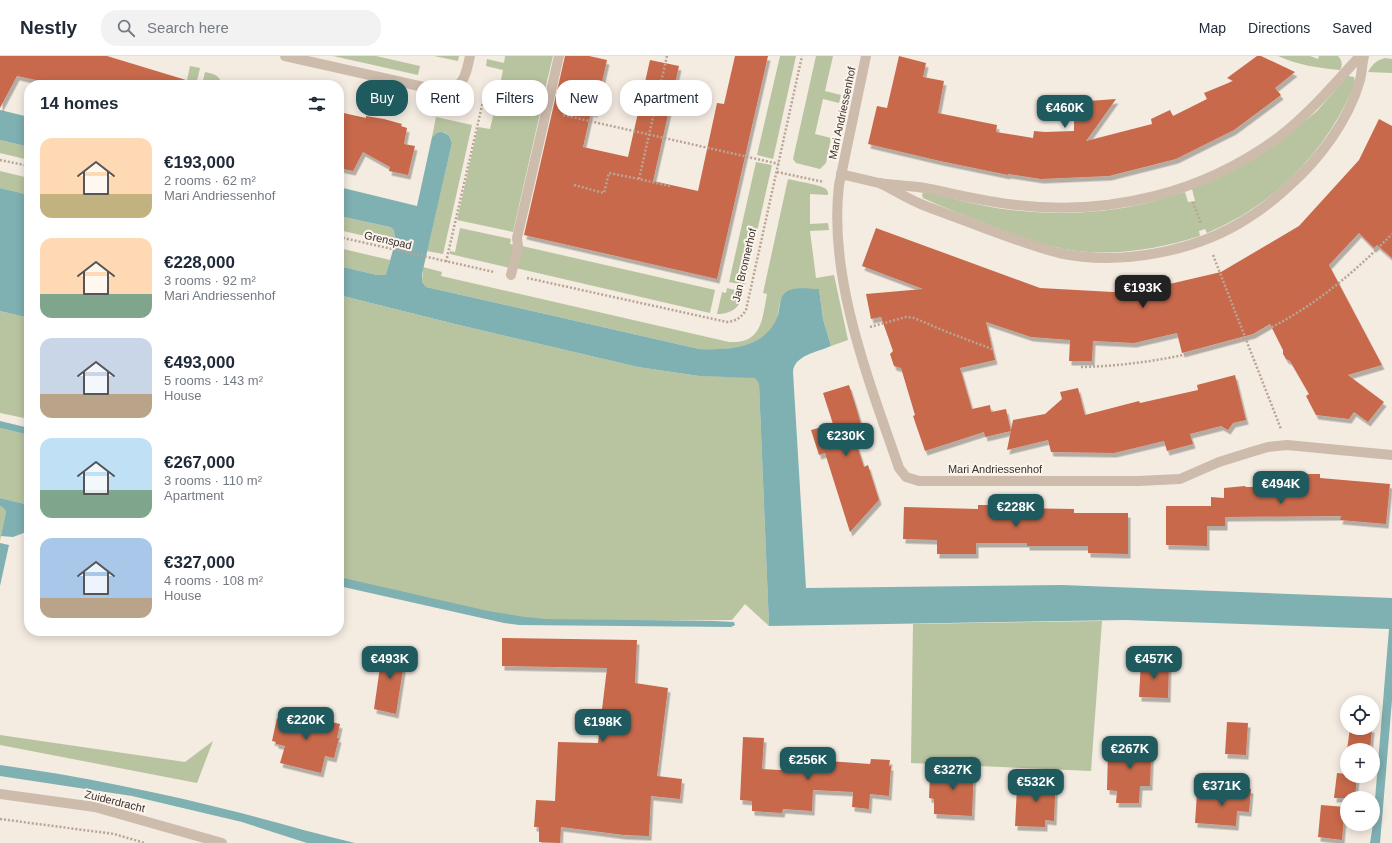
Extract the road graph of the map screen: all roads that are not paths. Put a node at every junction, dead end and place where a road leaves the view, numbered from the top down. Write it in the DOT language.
graph roads {
  1 [pos="285,56"];
  2 [pos="470,56"];
  3 [pos="559,56"];
  4 [pos="866,56"];
  5 [pos="1360,56"];
  6 [pos="1364,56"];
  7 [pos="841,174"];
  8 [pos="880,183"];
  9 [pos="511,275"];
  10 [pos="1392,455"];
  11 [pos="0,794"];
  12 [pos="222,843"];
  1 -- 2 [label="street"];
  3 -- 9 [label="street"];
  4 -- 7 [label="street, Mari Andriessenhof"];
  5 -- 8 [label="street, Mari Andriessenhof"];
  6 -- 8 [label="street, Mari Andriessenhof"];
  7 -- 8 [label="street, Mari Andriessenhof"];
  7 -- 10 [label="street, Mari Andriessenhof"];
  11 -- 12 [label="street, Zuiderdracht"];
}
